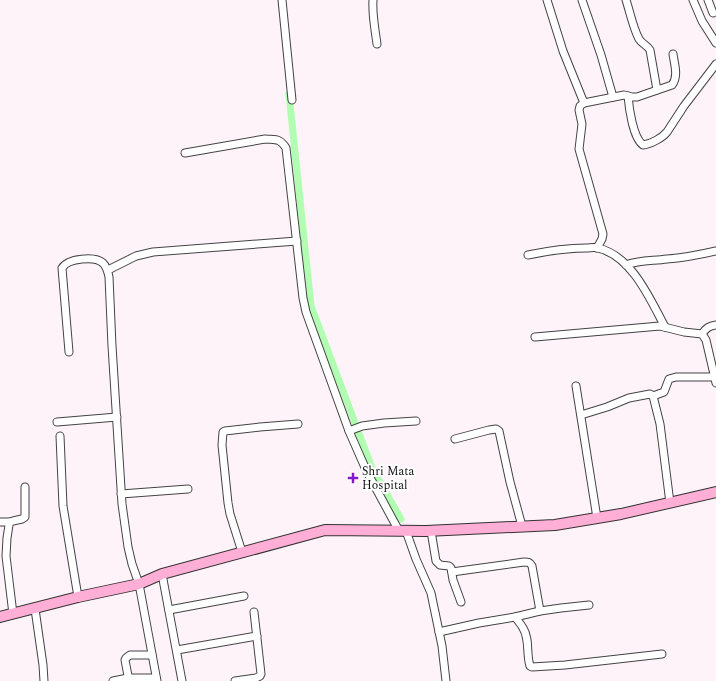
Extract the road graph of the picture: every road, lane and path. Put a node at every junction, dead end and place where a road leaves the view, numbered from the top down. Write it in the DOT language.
graph roads {
  1 [pos="282,0"];
  2 [pos="373,0"];
  3 [pos="547,0"];
  4 [pos="582,0"];
  5 [pos="626,0"];
  6 [pos="693,0"];
  7 [pos="708,0"];
  8 [pos="713,13"];
  9 [pos="716,42"];
  10 [pos="377,44"];
  11 [pos="673,54"];
  12 [pos="716,64"];
  13 [pos="657,90"];
  14 [pos="628,96"];
  15 [pos="613,97"];
  16 [pos="292,100"];
  17 [pos="584,103"];
  18 [pos="184,153"];
  19 [pos="297,241"];
  20 [pos="597,248"];
  21 [pos="716,251"];
  22 [pos="528,255"];
  23 [pos="626,264"];
  24 [pos="108,270"];
  25 [pos="716,325"];
  26 [pos="665,327"];
  27 [pos="702,334"];
  28 [pos="536,337"];
  29 [pos="69,352"];
  30 [pos="715,380"];
  31 [pos="576,386"];
  32 [pos="653,396"];
  33 [pos="581,415"];
  34 [pos="117,417"];
  35 [pos="416,421"];
  36 [pos="57,422"];
  37 [pos="298,424"];
  38 [pos="353,430"];
  39 [pos="60,436"];
  40 [pos="456,438"];
  41 [pos="25,487"];
  42 [pos="188,488"];
  43 [pos="716,492"];
  44 [pos="122,494"];
  45 [pos="670,503"];
  46 [pos="597,518"];
  47 [pos="0,522"];
  48 [pos="10,522"];
  49 [pos="522,526"];
  50 [pos="402,531"];
  51 [pos="431,531"];
  52 [pos="242,552"];
  53 [pos="452,572"];
  54 [pos="162,574"];
  55 [pos="139,584"];
  56 [pos="244,596"];
  57 [pos="78,597"];
  58 [pos="461,602"];
  59 [pos="589,605"];
  60 [pos="34,609"];
  61 [pos="169,610"];
  62 [pos="540,611"];
  63 [pos="254,612"];
  64 [pos="12,614"];
  65 [pos="0,617"];
  66 [pos="515,618"];
  67 [pos="439,632"];
  68 [pos="257,636"];
  69 [pos="177,650"];
  70 [pos="662,654"];
  71 [pos="152,655"];
  72 [pos="156,679"];
  73 [pos="129,680"];
  74 [pos="257,680"];
  75 [pos="44,681"];
  76 [pos="113,681"];
  77 [pos="182,681"];
  78 [pos="235,681"];
  79 [pos="446,681"];
  1 -- 16 [label="street"];
  2 -- 10 [label="street"];
  3 -- 17 [label="street"];
  4 -- 15 [label="street"];
  5 -- 13 [label="street"];
  6 -- 9 [label="street"];
  7 -- 8 [label="street"];
  11 -- 13 [label="street"];
  12 -- 14 [label="street"];
  13 -- 14 [label="street"];
  14 -- 15 [label="street"];
  15 -- 17 [label="street"];
  17 -- 20 [label="street"];
  18 -- 19 [label="street"];
  19 -- 24 [label="street"];
  19 -- 38 [label="street"];
  20 -- 22 [label="street"];
  20 -- 23 [label="street"];
  21 -- 23 [label="street"];
  23 -- 26 [label="street"];
  24 -- 29 [label="street"];
  24 -- 34 [label="street"];
  25 -- 27 [label="street"];
  26 -- 27 [label="street"];
  26 -- 28 [label="street"];
  27 -- 30 [label="street"];
  30 -- 32 [label="street"];
  31 -- 33 [label="street"];
  32 -- 33 [label="street"];
  32 -- 45 [label="street"];
  33 -- 46 [label="street"];
  34 -- 36 [label="street"];
  34 -- 44 [label="street"];
  35 -- 38 [label="street"];
  37 -- 52 [label="street"];
  38 -- 50 [label="street"];
  39 -- 57 [label="street"];
  40 -- 49 [label="street"];
  41 -- 48 [label="street"];
  42 -- 44 [label="street"];
  43 -- 45 [label="street"];
  44 -- 55 [label="street"];
  45 -- 46 [label="street"];
  46 -- 49 [label="street"];
  47 -- 48 [label="street"];
  48 -- 64 [label="street"];
  49 -- 51 [label="street"];
  50 -- 51 [label="street"];
  50 -- 52 [label="street"];
  50 -- 67 [label="street"];
  51 -- 53 [label="street"];
  52 -- 54 [label="street"];
  53 -- 58 [label="street"];
  53 -- 62 [label="street"];
  54 -- 55 [label="street"];
  54 -- 61 [label="street"];
  55 -- 57 [label="street"];
  55 -- 71 [label="street"];
  56 -- 61 [label="street"];
  57 -- 60 [label="street"];
  59 -- 62 [label="street"];
  60 -- 64 [label="street"];
  60 -- 75 [label="street"];
  61 -- 69 [label="street"];
  62 -- 66 [label="street"];
  63 -- 68 [label="street"];
  64 -- 65 [label="street"];
  66 -- 67 [label="street"];
  66 -- 70 [label="street"];
  67 -- 79 [label="street"];
  68 -- 69 [label="street"];
  68 -- 74 [label="street"];
  69 -- 77 [label="street"];
  71 -- 72 [label="street"];
  71 -- 73 [label="street"];
  72 -- 73 [label="street"];
  73 -- 76 [label="street"];
  74 -- 78 [label="street"];
}
